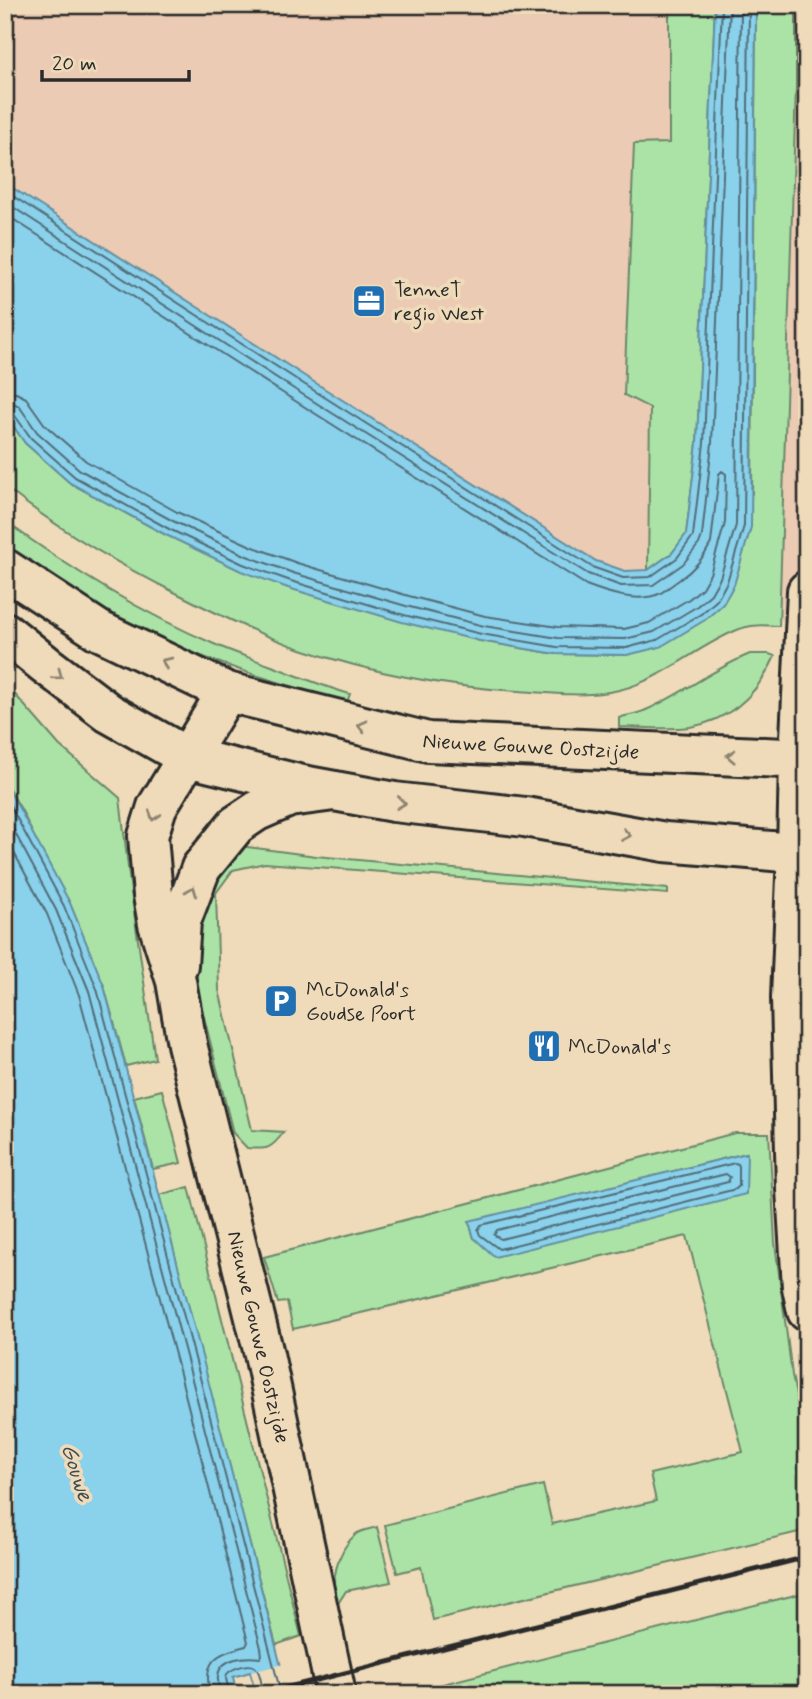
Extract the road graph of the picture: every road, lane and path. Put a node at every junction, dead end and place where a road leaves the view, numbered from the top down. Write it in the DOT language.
graph roads {
  1 [pos="5,569"];
  2 [pos="807,591"];
  3 [pos="5,632"];
  4 [pos="227,692"];
  5 [pos="187,757"];
  6 [pos="803,759"];
  7 [pos="334,791"];
  8 [pos="802,853"];
  9 [pos="176,981"];
  10 [pos="807,1311"];
  11 [pos="336,1694"];
  4 -- 1 [label="main road, Nieuwe Gouwe Oostzijde, one-way"];
  2 -- 6 [label="main road"];
  3 -- 5 [label="main road, Nieuwe Gouwe Oostzijde, one-way"];
  4 -- 5 [label="main road, Nieuwe Gouwe Oostzijde"];
  6 -- 4 [label="main road, Nieuwe Gouwe Oostzijde, one-way"];
  5 -- 7 [label="main road, Nieuwe Gouwe Oostzijde"];
  5 -- 9 [label="main road, Nieuwe Gouwe Oostzijde, one-way"];
  6 -- 8 [label="main road"];
  7 -- 8 [label="main road, Nieuwe Gouwe Oostzijde, one-way"];
  9 -- 7 [label="main road, Nieuwe Gouwe Oostzijde, one-way"];
  8 -- 10 [label="main road"];
  9 -- 11 [label="main road, Nieuwe Gouwe Oostzijde"];
}
